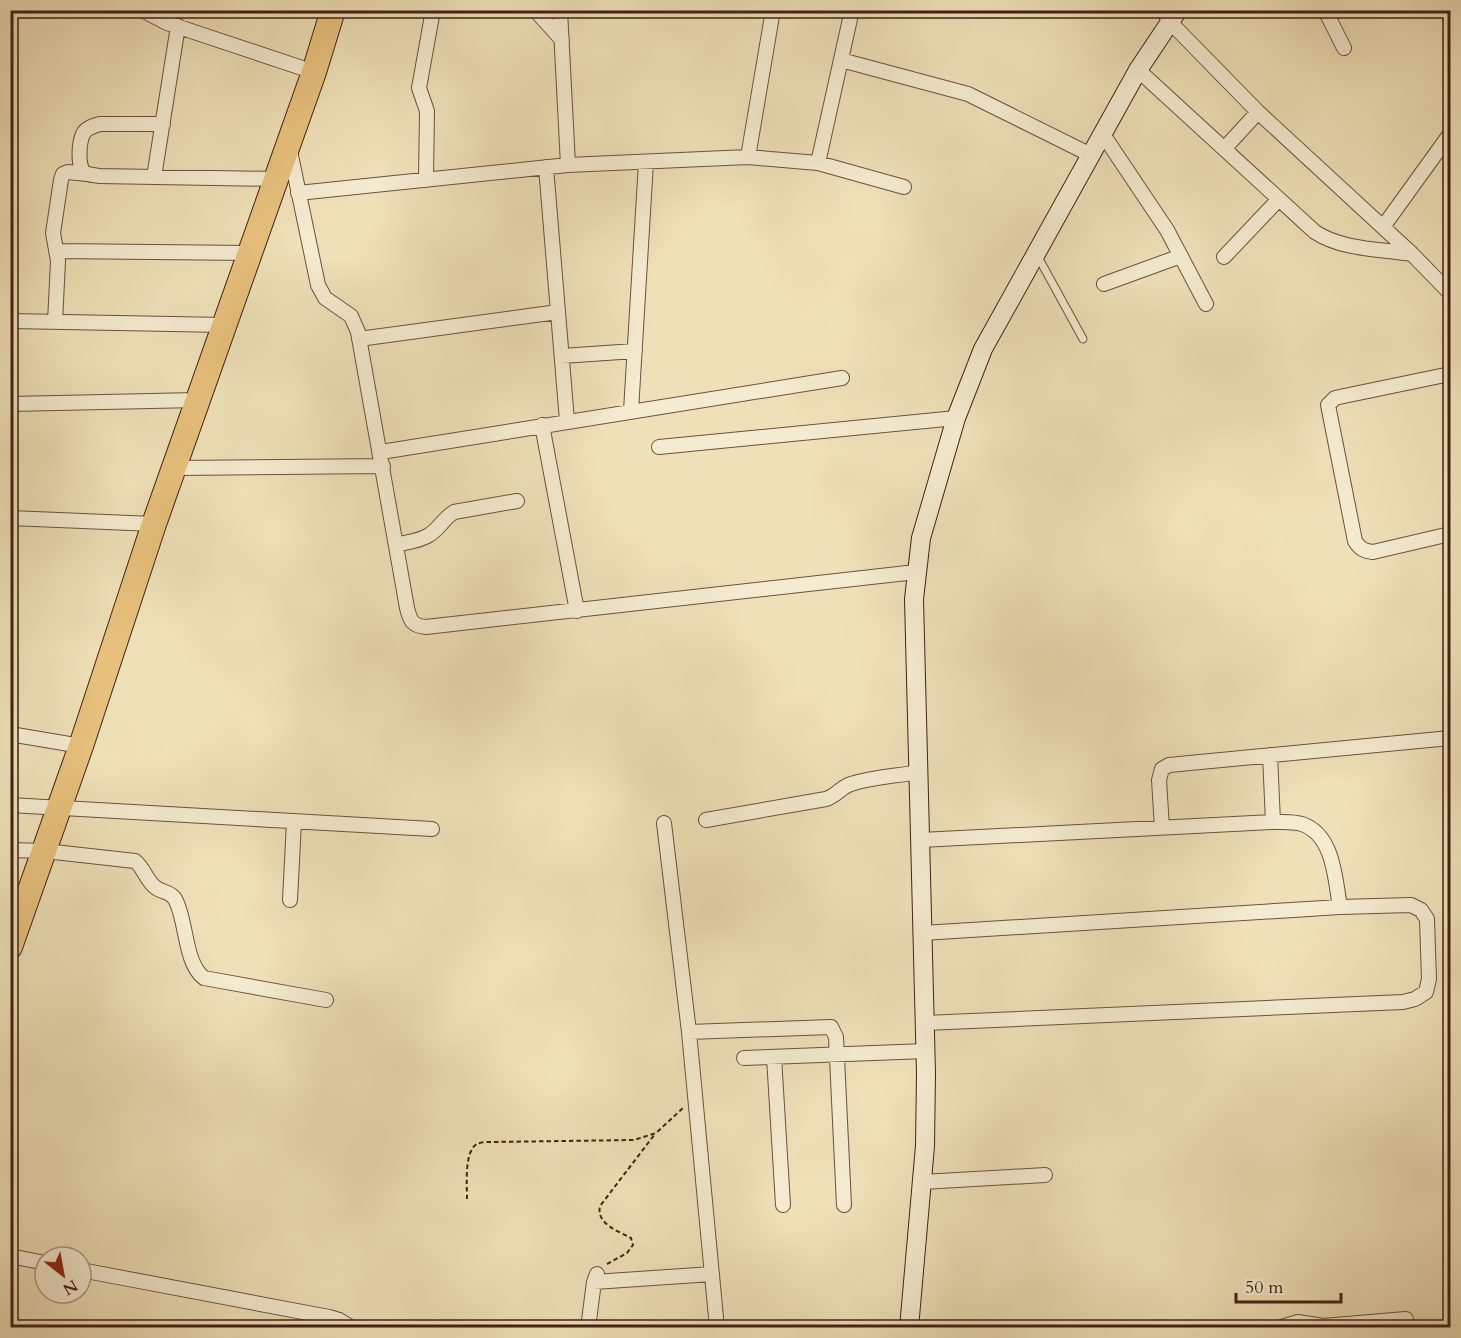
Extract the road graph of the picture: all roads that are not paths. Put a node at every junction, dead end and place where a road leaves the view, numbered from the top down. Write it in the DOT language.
graph roads {
  1 [pos="142,10"];
  2 [pos="333,10"];
  3 [pos="433,10"];
  4 [pos="535,10"];
  5 [pos="560,10"];
  6 [pos="773,10"];
  7 [pos="852,10"];
  8 [pos="1325,10"];
  9 [pos="1171,14"];
  10 [pos="178,26"];
  11 [pos="562,40"];
  12 [pos="1344,48"];
  13 [pos="841,60"];
  14 [pos="1138,70"];
  15 [pos="314,72"];
  16 [pos="1258,112"];
  17 [pos="163,124"];
  18 [pos="1102,133"];
  19 [pos="1450,134"];
  20 [pos="289,145"];
  21 [pos="1224,149"];
  22 [pos="1091,155"];
  23 [pos="748,157"];
  24 [pos="646,162"];
  25 [pos="818,163"];
  26 [pos="568,165"];
  27 [pos="546,167"];
  28 [pos="87,174"];
  29 [pos="154,177"];
  30 [pos="277,179"];
  31 [pos="426,180"];
  32 [pos="904,187"];
  33 [pos="298,194"];
  34 [pos="1279,199"];
  35 [pos="1383,227"];
  36 [pos="56,251"];
  37 [pos="1036,252"];
  38 [pos="250,253"];
  39 [pos="1412,254"];
  40 [pos="1181,256"];
  41 [pos="1224,257"];
  42 [pos="1104,285"];
  43 [pos="1450,293"];
  44 [pos="1206,304"];
  45 [pos="558,312"];
  46 [pos="10,321"];
  47 [pos="55,322"];
  48 [pos="225,325"];
  49 [pos="360,339"];
  50 [pos="1083,339"];
  51 [pos="634,351"];
  52 [pos="562,356"];
  53 [pos="1450,374"];
  54 [pos="842,378"];
  55 [pos="198,400"];
  56 [pos="10,404"];
  57 [pos="631,411"];
  58 [pos="956,418"];
  59 [pos="567,421"];
  60 [pos="542,425"];
  61 [pos="659,447"];
  62 [pos="382,459"];
  63 [pos="175,468"];
  64 [pos="518,501"];
  65 [pos="10,518"];
  66 [pos="154,524"];
  67 [pos="1450,534"];
  68 [pos="396,545"];
  69 [pos="916,572"];
  70 [pos="577,610"];
  71 [pos="10,734"];
  72 [pos="1450,738"];
  73 [pos="81,746"];
  74 [pos="1270,755"];
  75 [pos="919,772"];
  76 [pos="10,805"];
  77 [pos="60,809"];
  78 [pos="706,819"];
  79 [pos="294,822"];
  80 [pos="1273,822"];
  81 [pos="664,823"];
  82 [pos="1162,828"];
  83 [pos="432,830"];
  84 [pos="921,840"];
  85 [pos="10,850"];
  86 [pos="45,851"];
  87 [pos="290,900"];
  88 [pos="1340,907"];
  89 [pos="923,933"];
  90 [pos="10,947"];
  91 [pos="326,1000"];
  92 [pos="925,1023"];
  93 [pos="689,1032"];
  94 [pos="926,1051"];
  95 [pos="837,1054"];
  96 [pos="774,1057"];
  97 [pos="744,1058"];
  98 [pos="1045,1175"];
  99 [pos="922,1182"];
  100 [pos="783,1205"];
  101 [pos="844,1205"];
  102 [pos="10,1256"];
  103 [pos="33,1261"];
  104 [pos="93,1273"];
  105 [pos="712,1274"];
  106 [pos="1406,1319"];
  107 [pos="328,1322"];
  108 [pos="352,1328"];
  109 [pos="588,1328"];
  110 [pos="717,1328"];
  111 [pos="909,1328"];
  112 [pos="1278,1328"];
  1 -- 10 [label="street"];
  2 -- 15 [label="highway"];
  3 -- 31 [label="street"];
  4 -- 11 [label="street"];
  5 -- 11 [label="street"];
  6 -- 23 [label="street"];
  7 -- 13 [label="street"];
  8 -- 12 [label="street"];
  9 -- 14 [label="street"];
  9 -- 16 [label="street"];
  10 -- 15 [label="street"];
  10 -- 17 [label="street"];
  11 -- 26 [label="street"];
  13 -- 22 [label="street"];
  13 -- 25 [label="street"];
  14 -- 18 [label="street"];
  14 -- 21 [label="street"];
  15 -- 20 [label="highway"];
  16 -- 21 [label="street"];
  16 -- 35 [label="street"];
  17 -- 28 [label="street"];
  17 -- 29 [label="street"];
  18 -- 22 [label="street"];
  18 -- 40 [label="street"];
  19 -- 35 [label="street"];
  20 -- 30 [label="highway"];
  20 -- 33 [label="street"];
  21 -- 34 [label="street"];
  22 -- 37 [label="street"];
  23 -- 24 [label="street"];
  23 -- 25 [label="street"];
  24 -- 26 [label="street"];
  24 -- 51 [label="street"];
  25 -- 32 [label="street"];
  26 -- 27 [label="street"];
  27 -- 31 [label="street"];
  27 -- 45 [label="street"];
  28 -- 29 [label="street"];
  28 -- 36 [label="street"];
  29 -- 30 [label="street"];
  30 -- 38 [label="highway"];
  31 -- 33 [label="street"];
  33 -- 49 [label="street"];
  34 -- 39 [label="street"];
  34 -- 41 [label="street"];
  35 -- 39 [label="street"];
  36 -- 38 [label="street"];
  36 -- 47 [label="street"];
  37 -- 50 [label="lane"];
  37 -- 58 [label="street"];
  38 -- 48 [label="highway"];
  39 -- 43 [label="street"];
  40 -- 42 [label="street"];
  40 -- 44 [label="street"];
  45 -- 49 [label="street"];
  45 -- 52 [label="street"];
  46 -- 47 [label="street"];
  47 -- 48 [label="street"];
  48 -- 55 [label="highway"];
  49 -- 62 [label="street"];
  51 -- 52 [label="street"];
  51 -- 57 [label="street"];
  52 -- 59 [label="street"];
  53 -- 67 [label="street"];
  54 -- 57 [label="street"];
  55 -- 56 [label="street"];
  55 -- 63 [label="highway"];
  57 -- 59 [label="street"];
  58 -- 61 [label="street"];
  58 -- 69 [label="street"];
  59 -- 60 [label="street"];
  60 -- 62 [label="street"];
  60 -- 70 [label="street"];
  62 -- 63 [label="street"];
  62 -- 68 [label="street"];
  63 -- 66 [label="highway"];
  64 -- 68 [label="street"];
  65 -- 66 [label="street"];
  66 -- 73 [label="highway"];
  68 -- 70 [label="street"];
  69 -- 70 [label="street"];
  69 -- 75 [label="street"];
  71 -- 73 [label="street"];
  72 -- 74 [label="street"];
  73 -- 77 [label="highway"];
  74 -- 80 [label="street"];
  74 -- 82 [label="street"];
  75 -- 78 [label="street"];
  75 -- 84 [label="street"];
  76 -- 77 [label="street"];
  77 -- 79 [label="street"];
  77 -- 86 [label="highway"];
  79 -- 83 [label="street"];
  79 -- 87 [label="street"];
  80 -- 82 [label="street"];
  80 -- 88 [label="street"];
  81 -- 93 [label="street"];
  82 -- 84 [label="street"];
  84 -- 89 [label="street"];
  85 -- 86 [label="street"];
  86 -- 90 [label="highway"];
  86 -- 91 [label="street"];
  88 -- 89 [label="street"];
  88 -- 92 [label="street"];
  89 -- 92 [label="street"];
  92 -- 94 [label="street"];
  93 -- 95 [label="street"];
  93 -- 105 [label="street"];
  94 -- 95 [label="street"];
  94 -- 99 [label="street"];
  95 -- 96 [label="street"];
  95 -- 101 [label="street"];
  96 -- 97 [label="street"];
  96 -- 100 [label="street"];
  98 -- 99 [label="street"];
  99 -- 111 [label="street"];
  102 -- 103 [label="street"];
  104 -- 107 [label="street"];
  105 -- 109 [label="street"];
  105 -- 110 [label="street"];
  106 -- 112 [label="street"];
  107 -- 108 [label="street"];
}
